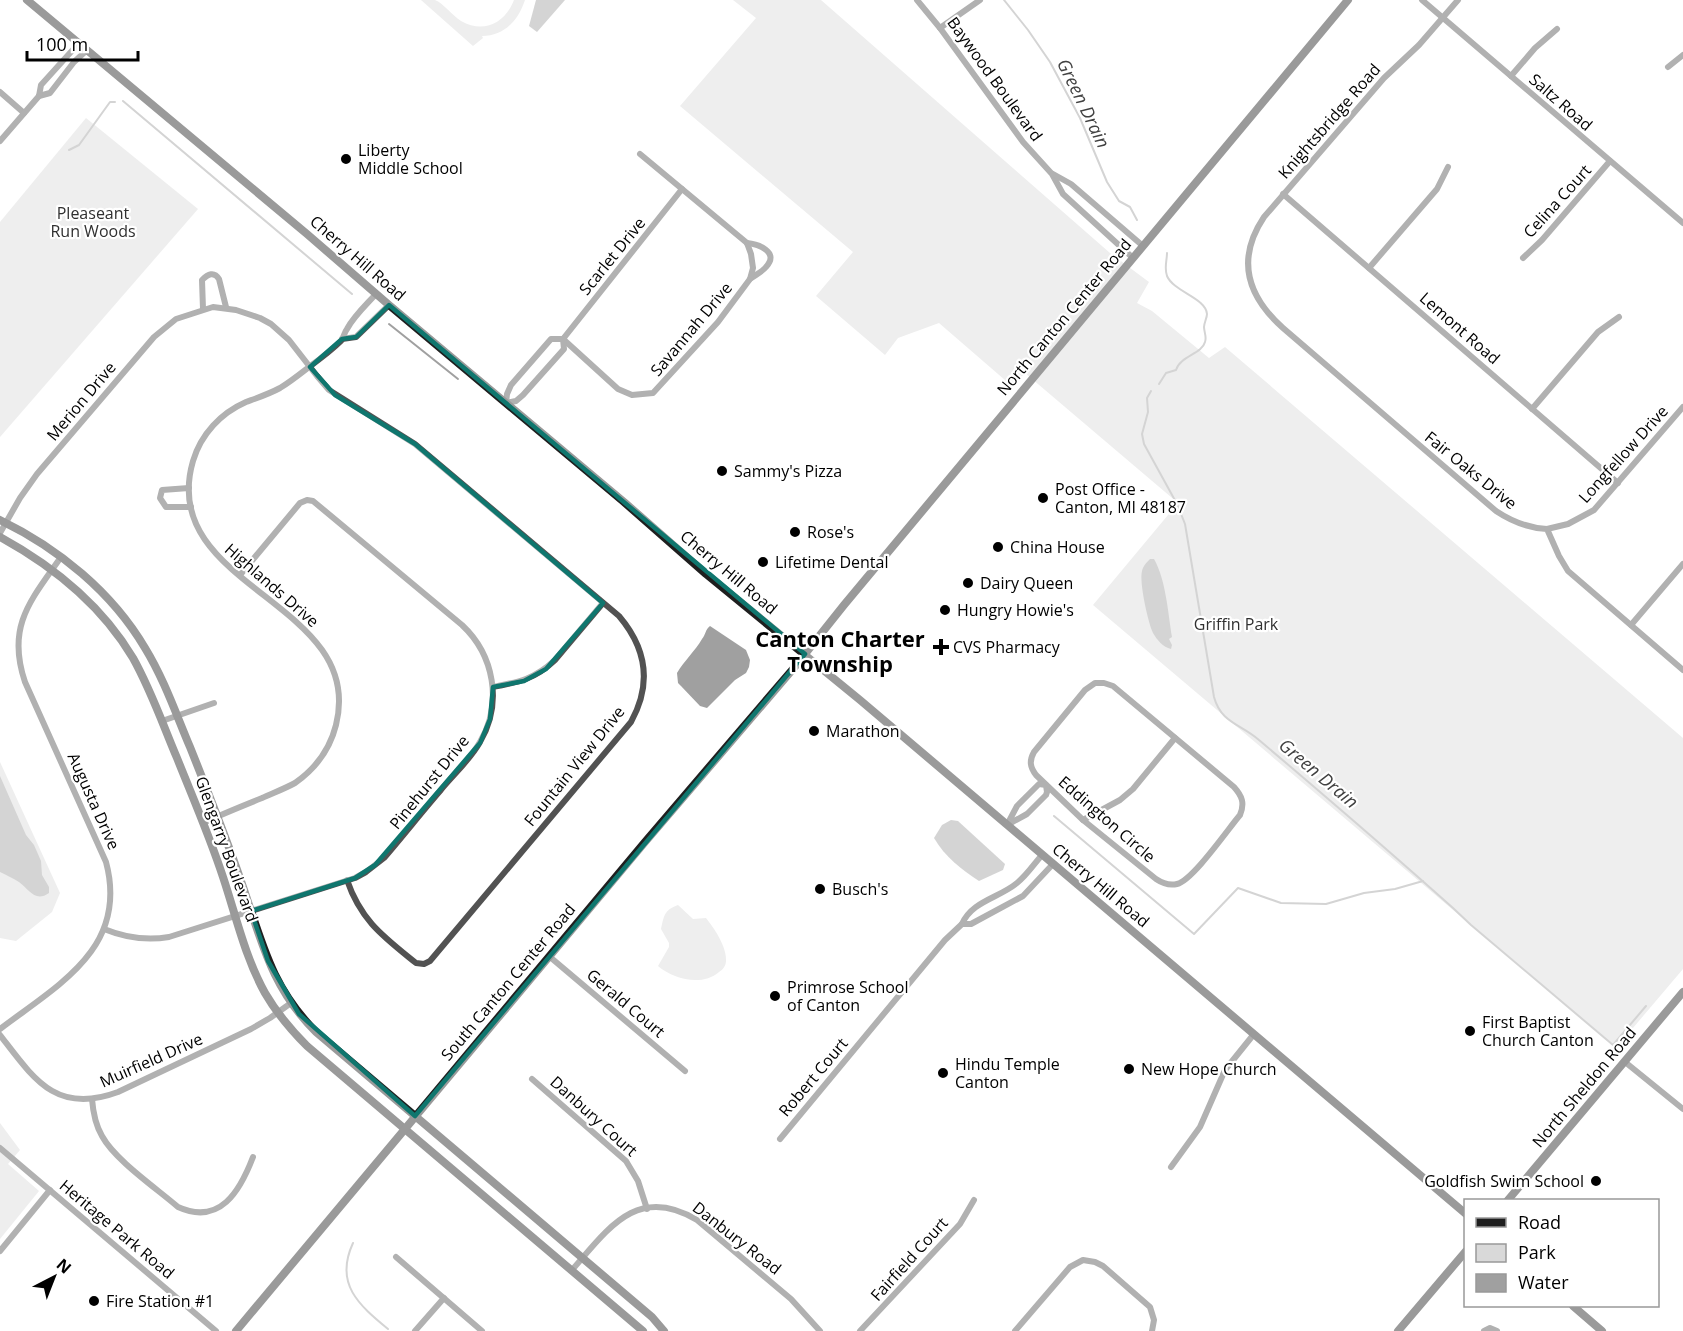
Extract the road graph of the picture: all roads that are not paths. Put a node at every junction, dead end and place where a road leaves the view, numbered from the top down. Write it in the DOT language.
graph roads {
  1 [pos="27,0"];
  2 [pos="917,0"];
  3 [pos="980,0"];
  4 [pos="1348,0"];
  5 [pos="1422,0"];
  6 [pos="1458,0"];
  7 [pos="1443,17"];
  8 [pos="940,28"];
  9 [pos="1557,29"];
  10 [pos="79,43"];
  11 [pos="87,50"];
  12 [pos="1683,55"];
  13 [pos="1668,67"];
  14 [pos="1511,76"];
  15 [pos="0,92"];
  16 [pos="39,96"];
  17 [pos="24,113"];
  18 [pos="0,141"];
  19 [pos="640,154"];
  20 [pos="1610,161"];
  21 [pos="1448,167"];
  22 [pos="1052,174"];
  23 [pos="682,189"];
  24 [pos="1283,195"];
  25 [pos="1683,213"];
  26 [pos="1680,221"];
  27 [pos="747,243"];
  28 [pos="1143,246"];
  29 [pos="1133,258"];
  30 [pos="1523,258"];
  31 [pos="1369,268"];
  32 [pos="1250,275"];
  33 [pos="750,279"];
  34 [pos="376,294"];
  35 [pos="388,305"];
  36 [pos="226,307"];
  37 [pos="203,309"];
  38 [pos="1619,316"];
  39 [pos="342,339"];
  40 [pos="563,339"];
  41 [pos="540,352"];
  42 [pos="552,362"];
  43 [pos="310,367"];
  44 [pos="506,403"];
  45 [pos="1683,407"];
  46 [pos="1532,409"];
  47 [pos="1618,483"];
  48 [pos="189,488"];
  49 [pos="190,507"];
  50 [pos="3,521"];
  51 [pos="1547,529"];
  52 [pos="0,535"];
  53 [pos="61,557"];
  54 [pos="1683,564"];
  55 [pos="52,570"];
  56 [pos="240,575"];
  57 [pos="603,603"];
  58 [pos="1631,625"];
  59 [pos="135,633"];
  60 [pos="122,641"];
  61 [pos="805,654"];
  62 [pos="1683,670"];
  63 [pos="493,687"];
  64 [pos="214,703"];
  65 [pos="177,715"];
  66 [pos="162,721"];
  67 [pos="1175,738"];
  68 [pos="1046,785"];
  69 [pos="218,816"];
  70 [pos="1083,820"];
  71 [pos="203,823"];
  72 [pos="1007,825"];
  73 [pos="1042,855"];
  74 [pos="1053,864"];
  75 [pos="347,880"];
  76 [pos="251,911"];
  77 [pos="236,916"];
  78 [pos="962,924"];
  79 [pos="104,929"];
  80 [pos="550,957"];
  81 [pos="1683,992"];
  82 [pos="291,1003"];
  83 [pos="278,1012"];
  84 [pos="0,1029"];
  85 [pos="1254,1034"];
  86 [pos="0,1035"];
  87 [pos="331,1044"];
  88 [pos="320,1057"];
  89 [pos="1625,1062"];
  90 [pos="685,1071"];
  91 [pos="532,1079"];
  92 [pos="92,1099"];
  93 [pos="1683,1109"];
  94 [pos="415,1116"];
  95 [pos="405,1128"];
  96 [pos="780,1138"];
  97 [pos="0,1148"];
  98 [pos="253,1157"];
  99 [pos="474,1166"];
  100 [pos="1171,1167"];
  101 [pos="464,1178"];
  102 [pos="50,1190"];
  103 [pos="1509,1199"];
  104 [pos="974,1200"];
  105 [pos="647,1209"];
  106 [pos="1464,1212"];
  107 [pos="552,1233"];
  108 [pos="542,1245"];
  109 [pos="0,1251"];
  110 [pos="1464,1253"];
  111 [pos="396,1257"];
  112 [pos="582,1258"];
  113 [pos="572,1270"];
  114 [pos="444,1298"];
  115 [pos="1575,1307"];
  116 [pos="646,1312"];
  117 [pos="639,1328"];
  118 [pos="1153,1328"];
  119 [pos="216,1331"];
  120 [pos="236,1331"];
  121 [pos="416,1331"];
  122 [pos="482,1331"];
  123 [pos="664,1331"];
  124 [pos="820,1331"];
  125 [pos="860,1331"];
  126 [pos="1016,1331"];
  127 [pos="1398,1331"];
  128 [pos="1484,1331"];
  129 [pos="1497,1331"];
  130 [pos="1602,1331"];
  1 -- 10 [label="main road, Cherry Hill Road"];
  2 -- 8 [label="street, Baywood Boulevard"];
  3 -- 8 [label="street"];
  4 -- 28 [label="main road, North Canton Center Road"];
  5 -- 7 [label="street, Saltz Road"];
  6 -- 7 [label="street, Knightsbridge Road"];
  7 -- 14 [label="street, Saltz Road"];
  7 -- 24 [label="street, Knightsbridge Road"];
  8 -- 22 [label="street, Baywood Boulevard"];
  9 -- 14 [label="street"];
  10 -- 11 [label="main road, Cherry Hill Road"];
  10 -- 16 [label="street"];
  11 -- 16 [label="street"];
  11 -- 34 [label="main road, Cherry Hill Road"];
  12 -- 13 [label="street"];
  14 -- 20 [label="street, Saltz Road"];
  15 -- 17 [label="street"];
  16 -- 17 [label="street"];
  17 -- 18 [label="street"];
  19 -- 23 [label="street, Savannah Drive"];
  20 -- 26 [label="street, Saltz Road"];
  20 -- 30 [label="street, Celina Court"];
  21 -- 31 [label="street"];
  22 -- 28 [label="street, Baywood Boulevard"];
  22 -- 29 [label="street, Baywood Boulevard"];
  23 -- 27 [label="street, Savannah Drive"];
  23 -- 40 [label="street, Scarlet Drive"];
  24 -- 31 [label="street, Lemont Road"];
  24 -- 32 [label="street, Knightsbridge Road"];
  25 -- 26 [label="street"];
  27 -- 33 [label="street, Savannah Drive"];
  27 -- 33 [label="street, Savannah Drive"];
  28 -- 29 [label="main road, North Canton Center Road"];
  29 -- 61 [label="main road, North Canton Center Road"];
  31 -- 46 [label="street, Lemont Road"];
  32 -- 51 [label="street, Fair Oaks Drive"];
  33 -- 40 [label="street, Savannah Drive"];
  34 -- 35 [label="main road, Cherry Hill Road"];
  34 -- 39 [label="street, Highlands Drive"];
  35 -- 39 [label="street, Highlands Drive"];
  35 -- 44 [label="main road, Cherry Hill Road"];
  36 -- 37 [label="street, Merion Drive"];
  36 -- 37 [label="street"];
  36 -- 43 [label="street, Merion Drive"];
  37 -- 50 [label="street, Merion Drive"];
  38 -- 46 [label="street"];
  39 -- 43 [label="street, Highlands Drive"];
  40 -- 41 [label="street, Scarlet Drive"];
  40 -- 42 [label="street, Scarlet Drive"];
  41 -- 42 [label="street"];
  41 -- 44 [label="street, Scarlet Drive"];
  42 -- 44 [label="street, Scarlet Drive"];
  43 -- 48 [label="street, Highlands Drive"];
  43 -- 57 [label="street, Fountain View Drive"];
  44 -- 61 [label="main road, Cherry Hill Road"];
  45 -- 47 [label="street, Longfellow Drive"];
  46 -- 47 [label="street, Lemont Road"];
  47 -- 51 [label="street, Longfellow Drive"];
  48 -- 49 [label="street, Highlands Drive"];
  48 -- 49 [label="street"];
  49 -- 56 [label="street, Highlands Drive"];
  50 -- 52 [label="street, Merion Drive"];
  50 -- 53 [label="main road, Glengarry Boulevard"];
  51 -- 58 [label="street"];
  52 -- 55 [label="main road, Glengarry Boulevard"];
  53 -- 55 [label="street, Augusta Drive"];
  53 -- 59 [label="main road, Glengarry Boulevard"];
  54 -- 58 [label="street"];
  55 -- 60 [label="main road, Glengarry Boulevard"];
  55 -- 79 [label="street, Augusta Drive"];
  56 -- 63 [label="street, Pinehurst Drive"];
  56 -- 69 [label="street, Highlands Drive"];
  57 -- 63 [label="street"];
  57 -- 75 [label="street, Fountain View Drive"];
  58 -- 62 [label="street"];
  59 -- 60 [label="main road"];
  59 -- 65 [label="main road, Glengarry Boulevard"];
  60 -- 66 [label="main road, Glengarry Boulevard"];
  61 -- 72 [label="main road, Cherry Hill Road"];
  61 -- 80 [label="main road, South Canton Center Road"];
  63 -- 75 [label="street, Pinehurst Drive"];
  64 -- 65 [label="street"];
  65 -- 66 [label="street"];
  65 -- 69 [label="main road, Glengarry Boulevard"];
  66 -- 71 [label="main road, Glengarry Boulevard"];
  67 -- 68 [label="street, Eddington Circle"];
  67 -- 70 [label="street"];
  67 -- 70 [label="street, Eddington Circle"];
  68 -- 70 [label="street, Eddington Circle"];
  68 -- 72 [label="street"];
  68 -- 72 [label="street"];
  69 -- 71 [label="street, Highlands Drive"];
  69 -- 76 [label="main road, Glengarry Boulevard"];
  71 -- 77 [label="main road, Glengarry Boulevard"];
  72 -- 73 [label="main road, Cherry Hill Road"];
  73 -- 74 [label="main road, Cherry Hill Road"];
  73 -- 78 [label="street, Robert Court"];
  74 -- 78 [label="street, Robert Court"];
  74 -- 85 [label="main road, Cherry Hill Road"];
  75 -- 76 [label="street, Pinehurst Drive"];
  76 -- 77 [label="street, Pinehurst Drive"];
  76 -- 82 [label="main road, Glengarry Boulevard"];
  77 -- 79 [label="street, Pinehurst Drive"];
  77 -- 83 [label="main road, Glengarry Boulevard"];
  78 -- 96 [label="street, Robert Court"];
  79 -- 84 [label="street, Augusta Drive"];
  80 -- 90 [label="street, Gerald Court"];
  80 -- 94 [label="main road, South Canton Center Road"];
  81 -- 89 [label="main road, North Sheldon Road"];
  82 -- 83 [label="street, Muirfield Drive"];
  82 -- 87 [label="main road, Glengarry Boulevard"];
  83 -- 88 [label="main road, Glengarry Boulevard"];
  83 -- 92 [label="street, Muirfield Drive"];
  85 -- 100 [label="street"];
  85 -- 106 [label="main road, Cherry Hill Road"];
  86 -- 92 [label="street, Muirfield Drive"];
  87 -- 88 [label="main road"];
  87 -- 94 [label="main road, Glengarry Boulevard"];
  88 -- 95 [label="main road, Glengarry Boulevard"];
  89 -- 93 [label="street"];
  89 -- 103 [label="main road, North Sheldon Road"];
  91 -- 105 [label="street, Danbury Court"];
  92 -- 98 [label="street"];
  94 -- 95 [label="main road, South Canton Center Road"];
  94 -- 99 [label="main road, Glengarry Boulevard"];
  95 -- 101 [label="main road, Glengarry Boulevard"];
  95 -- 120 [label="main road, South Canton Center Road"];
  97 -- 102 [label="street, Heritage Park Road"];
  99 -- 101 [label="main road"];
  99 -- 107 [label="main road, Glengarry Boulevard"];
  101 -- 108 [label="main road, Glengarry Boulevard"];
  102 -- 109 [label="street"];
  102 -- 119 [label="street, Heritage Park Road"];
  104 -- 125 [label="street, Fairfield Court"];
  105 -- 112 [label="street, Danbury Road"];
  105 -- 124 [label="street, Danbury Road"];
  107 -- 108 [label="main road"];
  107 -- 112 [label="main road, Glengarry Boulevard"];
  108 -- 113 [label="main road, Glengarry Boulevard"];
  110 -- 127 [label="main road"];
  111 -- 114 [label="street"];
  112 -- 113 [label="street, Danbury Road"];
  112 -- 116 [label="main road, Glengarry Boulevard"];
  113 -- 117 [label="main road, Glengarry Boulevard"];
  114 -- 121 [label="street"];
  114 -- 122 [label="street"];
  115 -- 130 [label="main road"];
  116 -- 117 [label="main road, Glengarry Boulevard"];
  116 -- 123 [label="main road, Glengarry Boulevard"];
  118 -- 126 [label="street"];
  128 -- 129 [label="street"];
}
